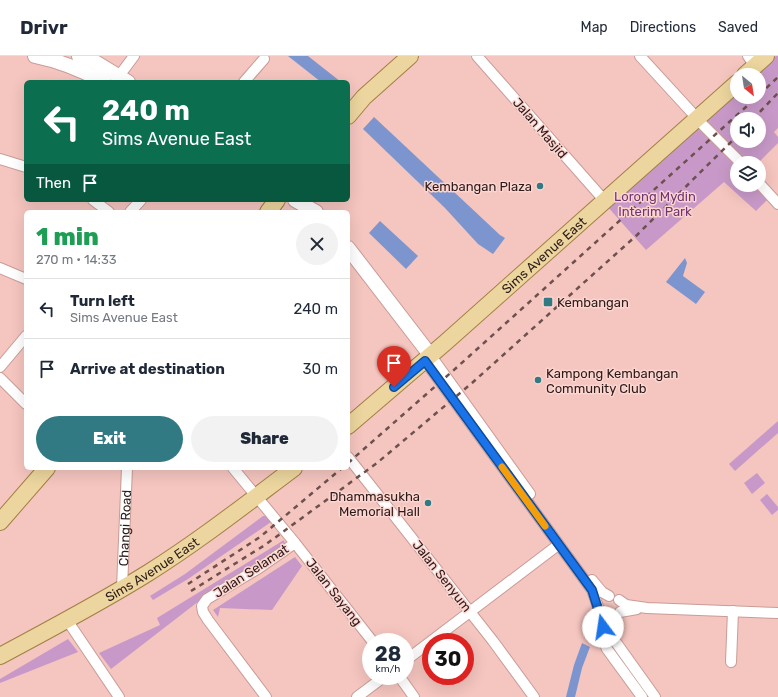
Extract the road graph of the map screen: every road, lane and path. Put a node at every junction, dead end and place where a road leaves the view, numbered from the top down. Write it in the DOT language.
graph roads {
  1 [pos="35,56"];
  2 [pos="79,56"];
  3 [pos="134,56"];
  4 [pos="410,56"];
  5 [pos="477,56"];
  6 [pos="640,56"];
  7 [pos="264,59"];
  8 [pos="123,79"];
  9 [pos="100,80"];
  10 [pos="246,80"];
  11 [pos="730,88"];
  12 [pos="350,114"];
  13 [pos="694,116"];
  14 [pos="734,156"];
  15 [pos="0,159"];
  16 [pos="24,166"];
  17 [pos="766,191"];
  18 [pos="604,200"];
  19 [pos="96,202"];
  20 [pos="139,202"];
  21 [pos="285,202"];
  22 [pos="298,202"];
  23 [pos="778,204"];
  24 [pos="106,210"];
  25 [pos="132,210"];
  26 [pos="297,210"];
  27 [pos="312,210"];
  28 [pos="350,251"];
  29 [pos="350,262"];
  30 [pos="0,268"];
  31 [pos="24,278"];
  32 [pos="24,338"];
  33 [pos="428,358"];
  34 [pos="0,367"];
  35 [pos="0,378"];
  36 [pos="24,402"];
  37 [pos="350,424"];
  38 [pos="350,460"];
  39 [pos="46,470"];
  40 [pos="127,470"];
  41 [pos="235,470"];
  42 [pos="291,470"];
  43 [pos="256,496"];
  44 [pos="0,522"];
  45 [pos="295,543"];
  46 [pos="558,545"];
  47 [pos="122,588"];
  48 [pos="609,596"];
  49 [pos="619,600"];
  50 [pos="598,607"];
  51 [pos="647,608"];
  52 [pos="733,611"];
  53 [pos="470,612"];
  54 [pos="778,613"];
  55 [pos="618,615"];
  56 [pos="603,617"];
  57 [pos="67,620"];
  58 [pos="366,633"];
  59 [pos="414,654"];
  60 [pos="0,656"];
  61 [pos="730,662"];
  62 [pos="373,685"];
  63 [pos="405,685"];
  64 [pos="119,697"];
  65 [pos="266,697"];
  66 [pos="357,697"];
  67 [pos="414,697"];
  68 [pos="534,697"];
  69 [pos="642,697"];
  70 [pos="655,697"];
  1 -- 9 [label="street"];
  2 -- 8 [label="street"];
  3 -- 8 [label="street"];
  4 -- 12 [label="main road"];
  5 -- 18 [label="street, Jalan Masjid"];
  6 -- 13 [label="street"];
  7 -- 10 [label="street"];
  11 -- 13 [label="main road, Sims Avenue East"];
  13 -- 14 [label="street"];
  13 -- 18 [label="main road, Sims Avenue East"];
  15 -- 16 [label="street"];
  17 -- 23 [label="street"];
  18 -- 33 [label="main road, Sims Avenue East"];
  19 -- 24 [label="street"];
  20 -- 25 [label="street"];
  21 -- 26 [label="street"];
  22 -- 27 [label="street"];
  28 -- 33 [label="street"];
  29 -- 33 [label="street"];
  30 -- 31 [label="street"];
  32 -- 34 [label="street"];
  33 -- 37 [label="main road, Sims Avenue East"];
  33 -- 46 [label="street"];
  33 -- 48 [label="street"];
  35 -- 36 [label="street"];
  38 -- 53 [label="street, Jalan Senyum"];
  39 -- 44 [label="main road"];
  40 -- 47 [label="street, Changi Road"];
  41 -- 43 [label="street, Jalan Sayang"];
  42 -- 43 [label="main road, Sims Avenue East"];
  43 -- 45 [label="street, Jalan Sayang"];
  43 -- 47 [label="main road, Sims Avenue East"];
  45 -- 58 [label="street, Jalan Sayang"];
  45 -- 65 [label="street, Jalan Selamat"];
  46 -- 50 [label="street"];
  46 -- 53 [label="street"];
  47 -- 57 [label="main road, Sims Avenue East"];
  48 -- 49 [label="street"];
  48 -- 50 [label="street"];
  49 -- 51 [label="street"];
  49 -- 55 [label="street"];
  50 -- 56 [label="street"];
  51 -- 52 [label="street"];
  51 -- 55 [label="street"];
  52 -- 54 [label="street"];
  52 -- 61 [label="street"];
  53 -- 59 [label="street"];
  53 -- 68 [label="street, Jalan Senyum"];
  55 -- 56 [label="street"];
  55 -- 70 [label="street"];
  56 -- 69 [label="street"];
  57 -- 60 [label="main road, Sims Avenue East"];
  57 -- 64 [label="street"];
  62 -- 66 [label="street"];
  63 -- 67 [label="street"];
}
